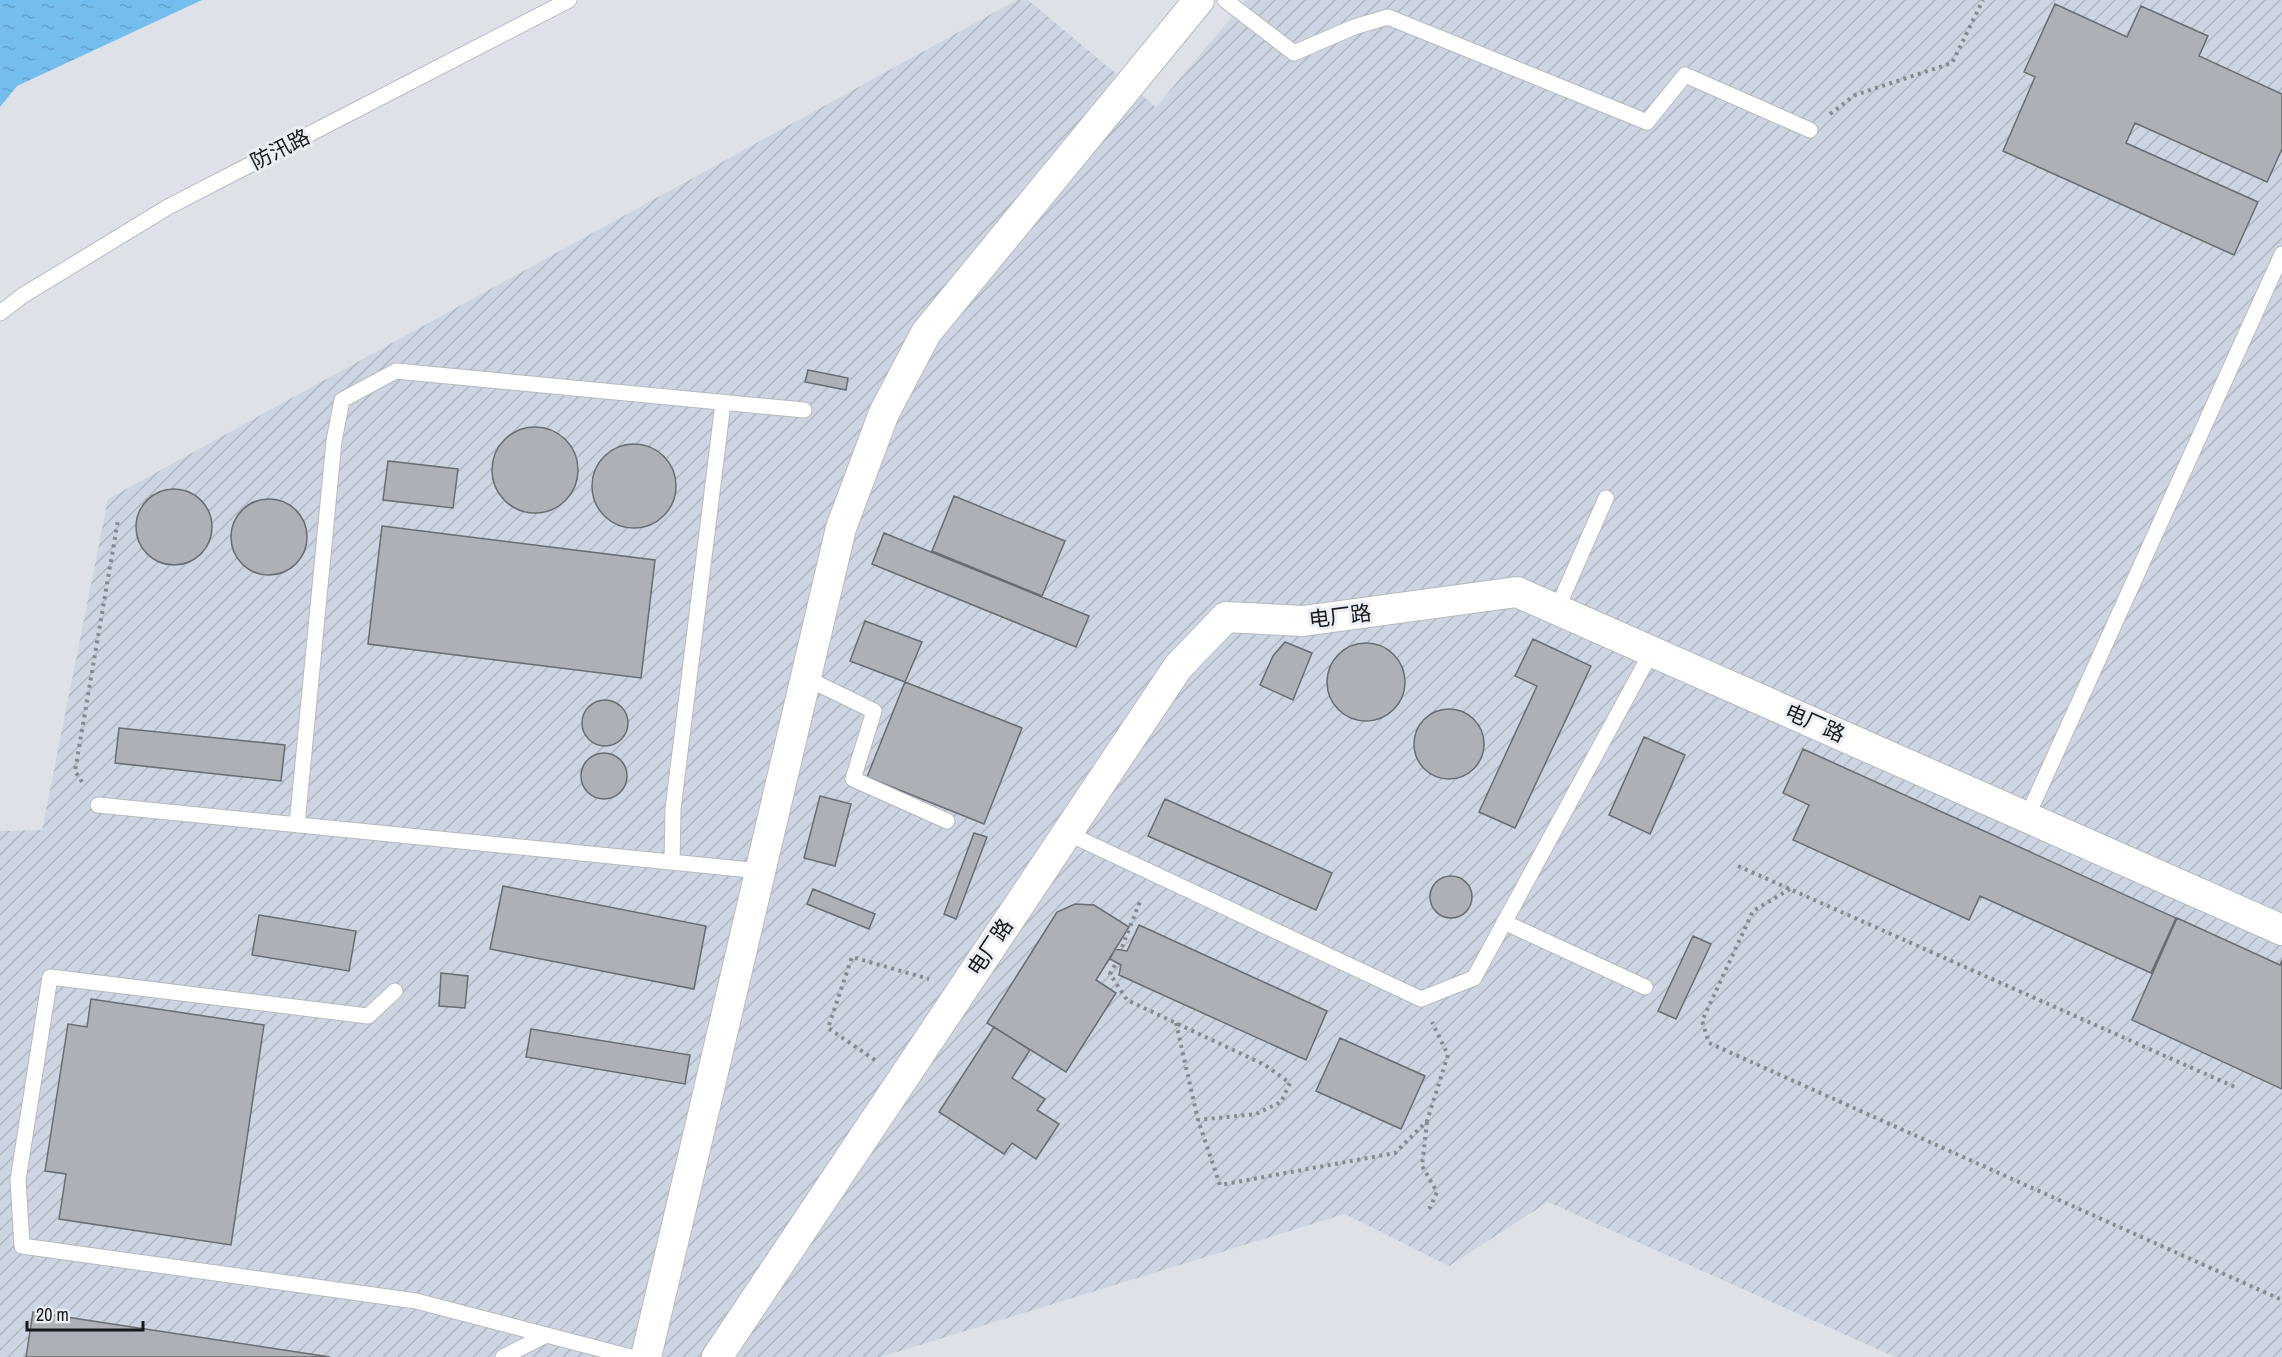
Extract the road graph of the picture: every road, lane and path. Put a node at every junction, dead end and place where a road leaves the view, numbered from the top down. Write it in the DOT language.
graph roads {
  1 [pos="569,0"];
  2 [pos="1199,0"];
  3 [pos="1225,0"];
  4 [pos="1983,0"];
  5 [pos="1809,130"];
  6 [pos="2282,254"];
  7 [pos="0,313"];
  8 [pos="723,403"];
  9 [pos="804,410"];
  10 [pos="1606,498"];
  11 [pos="118,520"];
  12 [pos="1557,609"];
  13 [pos="1652,651"];
  14 [pos="806,678"];
  15 [pos="98,805"];
  16 [pos="2027,817"];
  17 [pos="947,821"];
  18 [pos="297,825"];
  19 [pos="1067,833"];
  20 [pos="672,862"];
  21 [pos="1738,866"];
  22 [pos="761,871"];
  23 [pos="1149,872"];
  24 [pos="1790,889"];
  25 [pos="1504,922"];
  26 [pos="2282,930"];
  27 [pos="1122,947"];
  28 [pos="1115,965"];
  29 [pos="1645,987"];
  30 [pos="395,991"];
  31 [pos="958,996"];
  32 [pos="1421,999"];
  33 [pos="1176,1023"];
  34 [pos="903,1078"];
  35 [pos="2237,1088"];
  36 [pos="1198,1120"];
  37 [pos="1427,1121"];
  38 [pos="1428,1212"];
  39 [pos="2282,1300"];
  40 [pos="546,1335"];
  41 [pos="503,1357"];
  42 [pos="631,1357"];
  43 [pos="646,1357"];
  44 [pos="717,1357"];
  1 -- 7 [label="lane, 防汛路"];
  2 -- 14 [label="street"];
  3 -- 5 [label="lane"];
  4 -- 5 [label="path"];
  6 -- 16 [label="lane"];
  8 -- 9 [label="lane"];
  8 -- 18 [label="lane"];
  8 -- 20 [label="lane"];
  10 -- 12 [label="lane"];
  11 -- 15 [label="path"];
  12 -- 13 [label="street, 电厂路"];
  12 -- 19 [label="street, 电厂路"];
  13 -- 16 [label="street, 电厂路"];
  13 -- 25 [label="lane"];
  14 -- 17 [label="lane"];
  14 -- 22 [label="street"];
  15 -- 18 [label="lane"];
  16 -- 26 [label="street, 电厂路"];
  18 -- 20 [label="lane"];
  19 -- 23 [label="lane"];
  19 -- 31 [label="street, 电厂路"];
  20 -- 22 [label="lane"];
  21 -- 24 [label="path"];
  22 -- 43 [label="street"];
  23 -- 27 [label="path"];
  23 -- 32 [label="lane"];
  24 -- 35 [label="path"];
  24 -- 39 [label="path"];
  25 -- 29 [label="lane"];
  25 -- 32 [label="lane"];
  28 -- 33 [label="path"];
  30 -- 40 [label="lane"];
  31 -- 34 [label="street, 电厂路"];
  31 -- 34 [label="path"];
  32 -- 37 [label="path"];
  33 -- 36 [label="path"];
  33 -- 36 [label="path"];
  34 -- 44 [label="street, 电厂路"];
  36 -- 37 [label="path"];
  37 -- 38 [label="path"];
  40 -- 41 [label="lane"];
  40 -- 42 [label="lane"];
}
